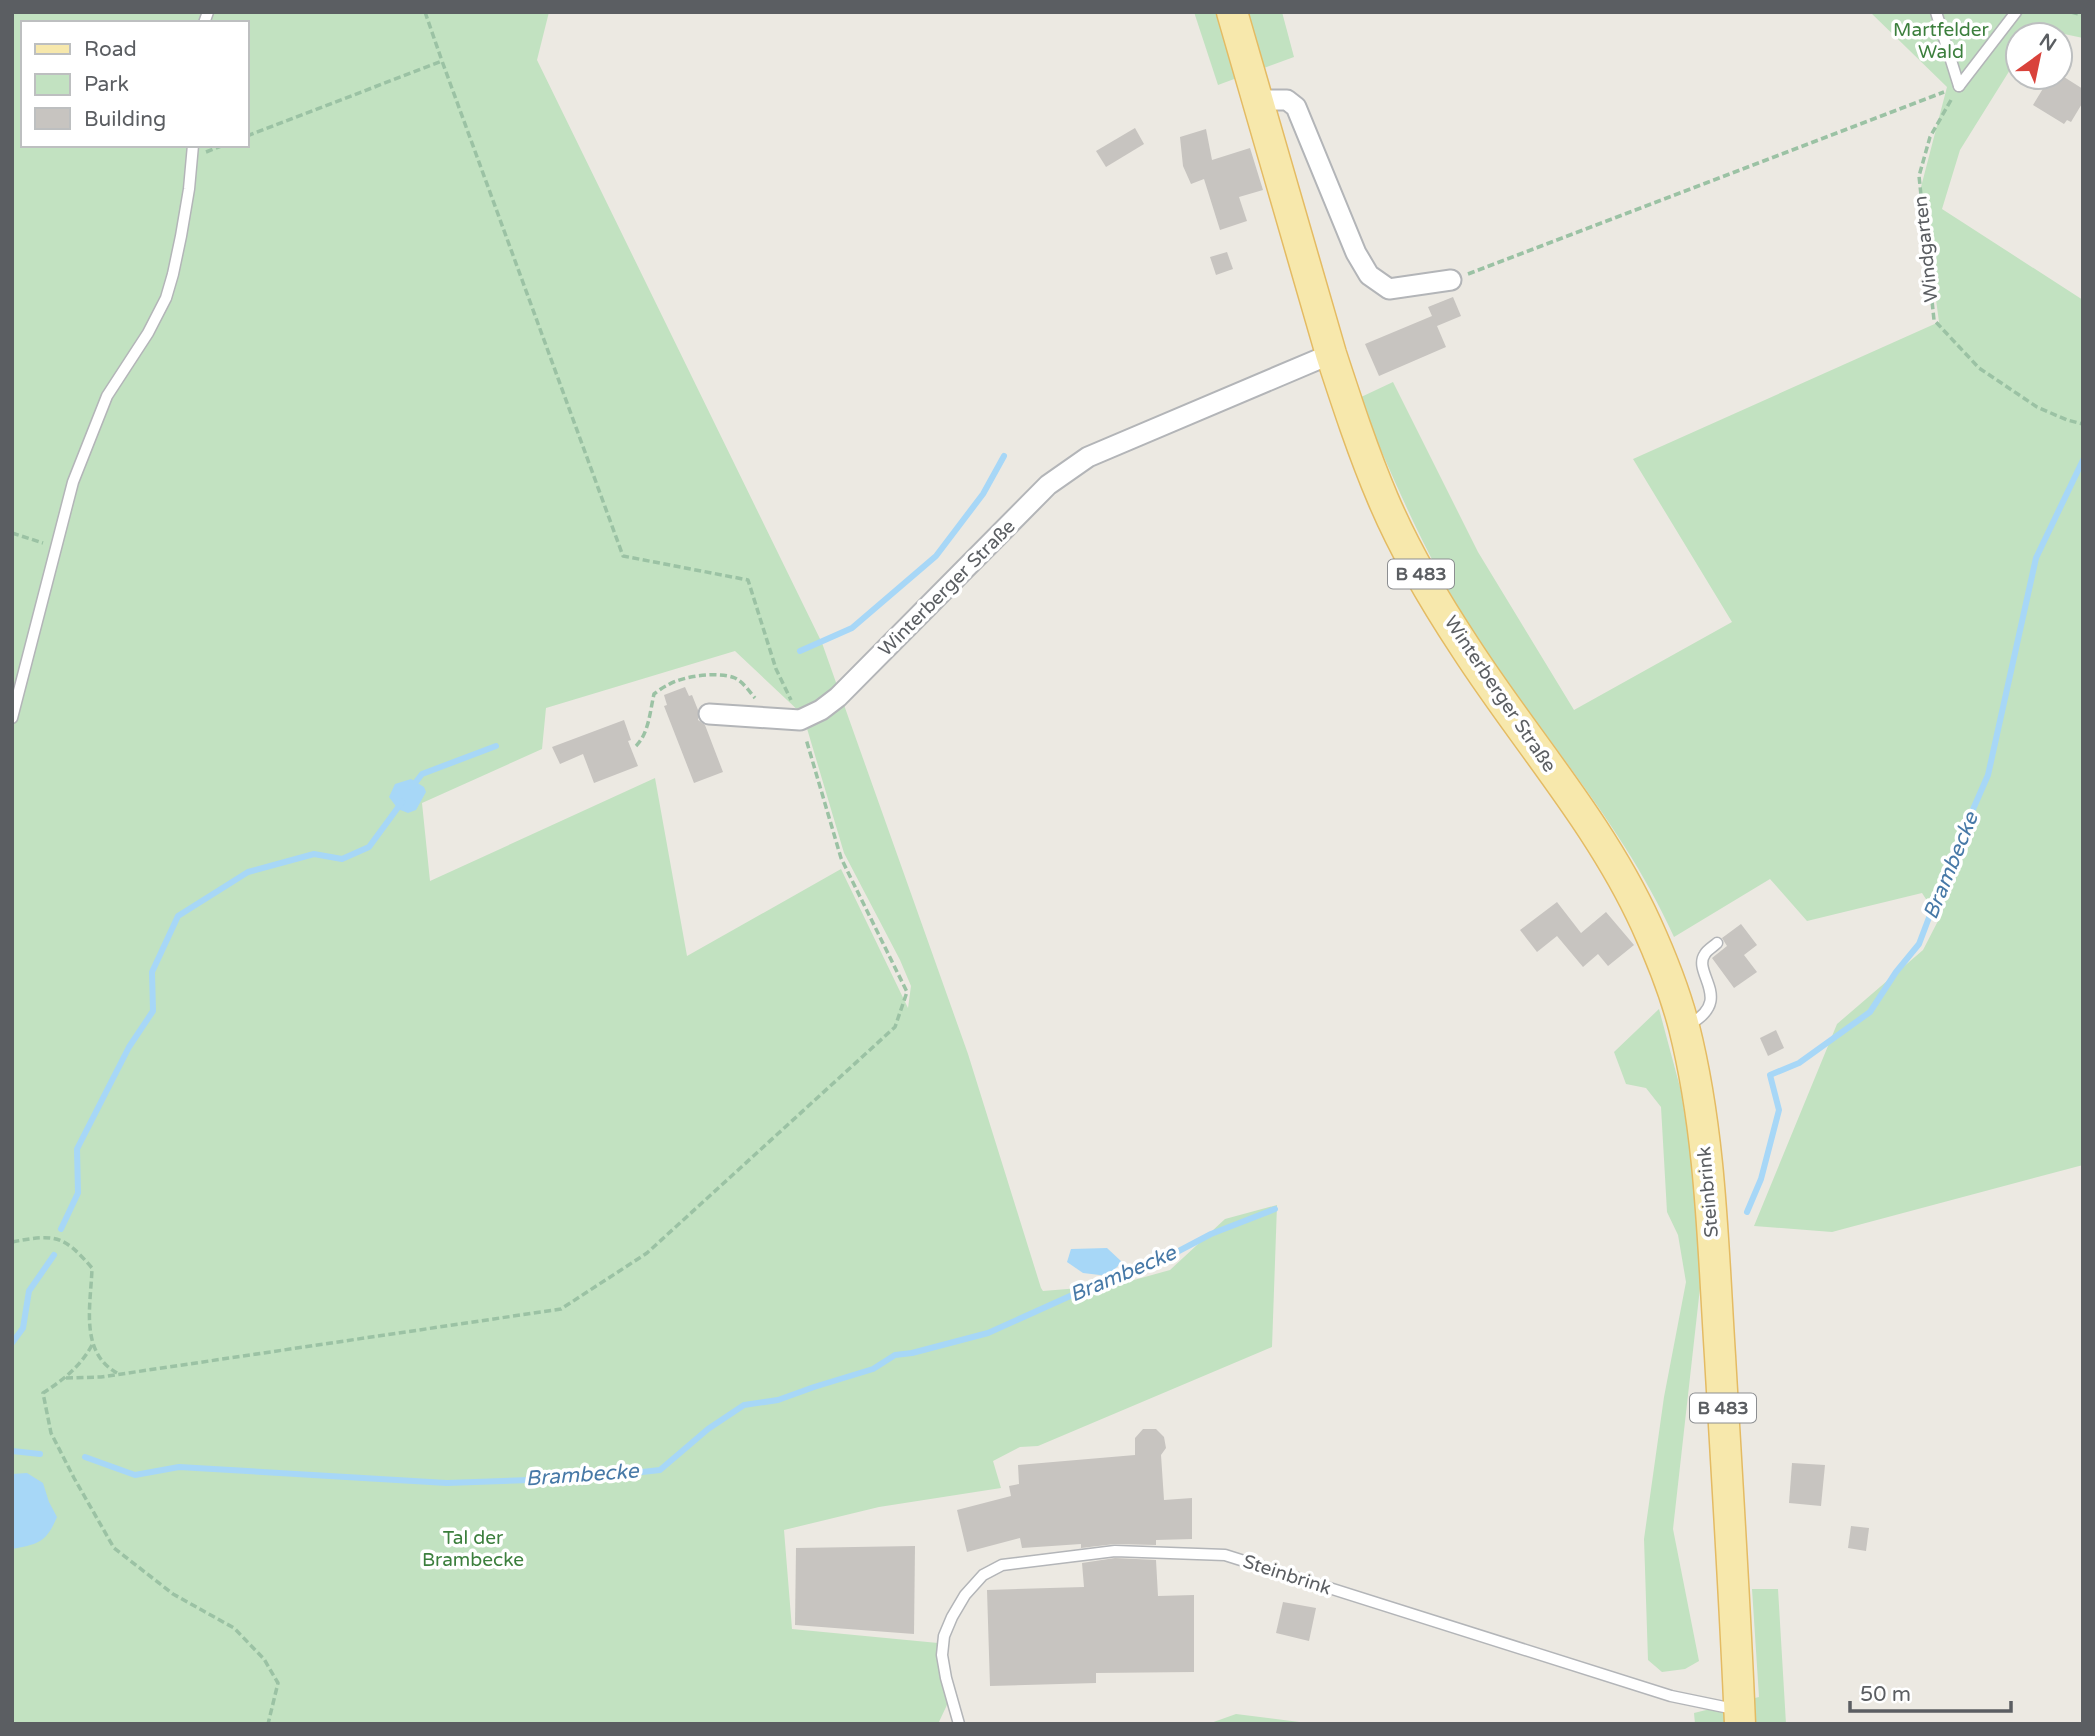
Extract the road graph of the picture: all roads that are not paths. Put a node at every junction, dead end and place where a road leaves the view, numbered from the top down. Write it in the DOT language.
graph roads {
  1 [pos="1232,12"];
  2 [pos="1936,12"];
  3 [pos="2016,12"];
  4 [pos="1256,100"];
  5 [pos="193,147"];
  6 [pos="1451,280"];
  7 [pos="1331,354"];
  8 [pos="709,714"];
  9 [pos="12,718"];
  10 [pos="1717,943"];
  11 [pos="1684,1027"];
  12 [pos="1697,1093"];
  13 [pos="1740,1717"];
  14 [pos="960,1724"];
  1 -- 4 [label="main road, Winterberger Straße / B 483"];
  2 -- 3 [label="lane"];
  4 -- 6 [label="street"];
  4 -- 7 [label="main road, Winterberger Straße / B 483"];
  5 -- 9 [label="lane"];
  7 -- 8 [label="street, Winterberger Straße"];
  7 -- 11 [label="main road, Winterberger Straße / B 483"];
  10 -- 11 [label="lane"];
  11 -- 12 [label="main road, Winterberger Straße / B 483"];
  12 -- 13 [label="main road, Steinbrink / B 483"];
  13 -- 14 [label="lane, Steinbrink"];
}
